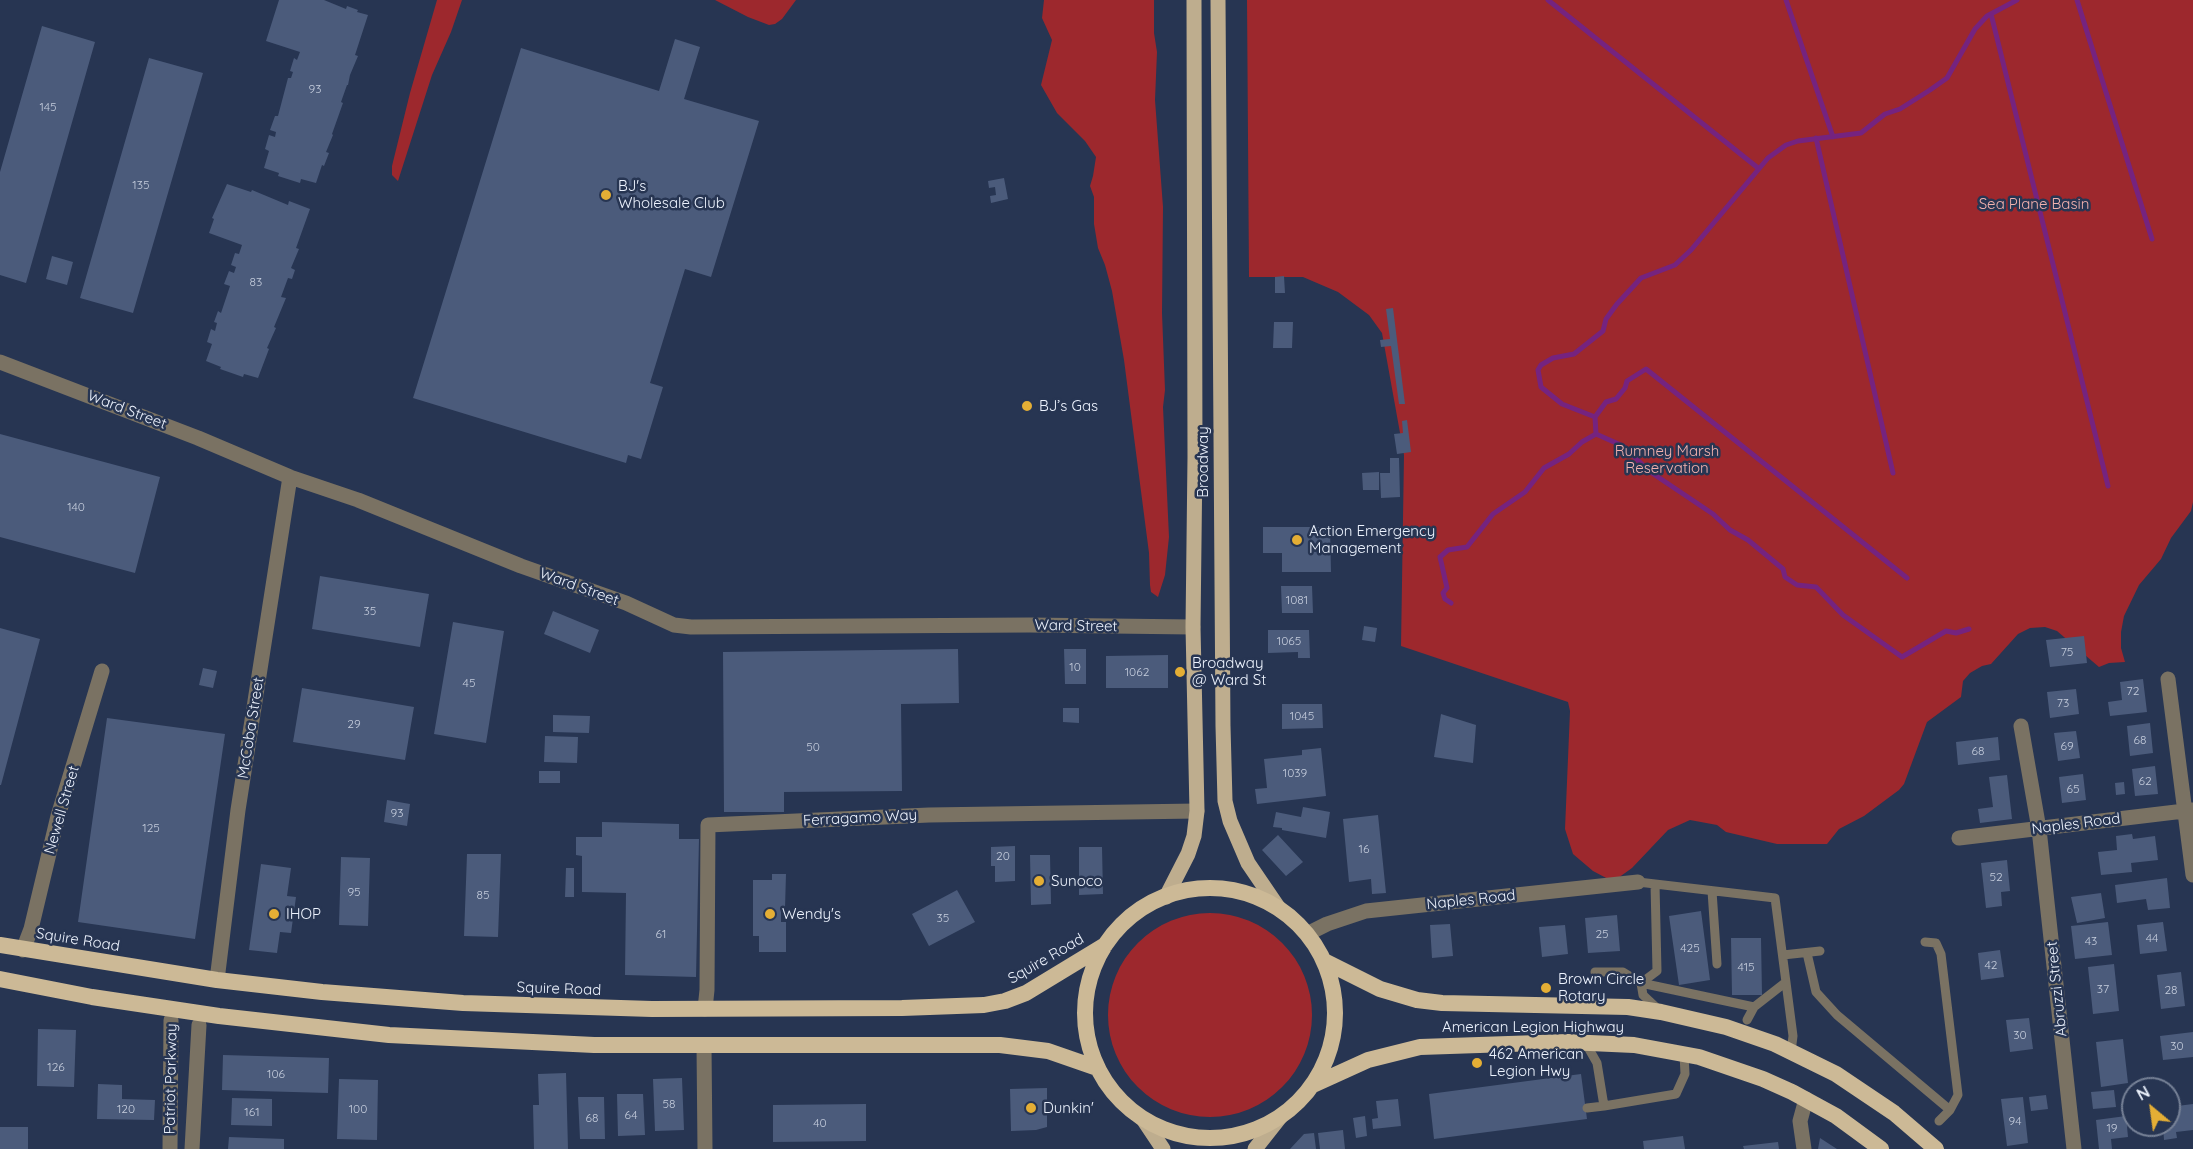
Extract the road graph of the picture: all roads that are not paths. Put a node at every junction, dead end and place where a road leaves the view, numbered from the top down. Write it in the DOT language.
graph roads {
  1 [pos="1194,0"];
  2 [pos="1218,0"];
  3 [pos="0,362"];
  4 [pos="290,477"];
  5 [pos="1193,627"];
  6 [pos="102,671"];
  7 [pos="2168,679"];
  8 [pos="2021,726"];
  9 [pos="2189,810"];
  10 [pos="1197,812"];
  11 [pos="2039,829"];
  12 [pos="1959,838"];
  13 [pos="2193,875"];
  14 [pos="1638,882"];
  15 [pos="1655,884"];
  16 [pos="1712,891"];
  17 [pos="1166,897"];
  18 [pos="1280,910"];
  19 [pos="1307,934"];
  20 [pos="1924,942"];
  21 [pos="0,945"];
  22 [pos="1105,945"];
  23 [pos="23,950"];
  24 [pos="1820,951"];
  25 [pos="1807,953"];
  26 [pos="1783,955"];
  27 [pos="1324,961"];
  28 [pos="1717,964"];
  29 [pos="1595,972"];
  30 [pos="0,979"];
  31 [pos="217,980"];
  32 [pos="1641,982"];
  33 [pos="1786,982"];
  34 [pos="1754,1007"];
  35 [pos="705,1009"];
  36 [pos="1661,1012"];
  37 [pos="173,1015"];
  38 [pos="199,1019"];
  39 [pos="1747,1020"];
  40 [pos="1585,1042"];
  41 [pos="704,1046"];
  42 [pos="1791,1052"];
  43 [pos="1684,1054"];
  44 [pos="1097,1068"];
  45 [pos="1312,1085"];
  46 [pos="1806,1099"];
  47 [pos="1604,1106"];
  48 [pos="1587,1108"];
  49 [pos="1950,1110"];
  50 [pos="1281,1116"];
  51 [pos="1143,1119"];
  52 [pos="1939,1121"];
  53 [pos="170,1149"];
  54 [pos="192,1149"];
  55 [pos="705,1149"];
  56 [pos="1163,1149"];
  57 [pos="1255,1149"];
  58 [pos="1804,1149"];
  59 [pos="1881,1149"];
  60 [pos="1936,1149"];
  61 [pos="2074,1149"];
  1 -- 5 [label="main road, Broadway"];
  2 -- 18 [label="main road, Broadway"];
  3 -- 4 [label="street, Ward Street"];
  4 -- 5 [label="street, Ward Street"];
  4 -- 31 [label="street, McCoba Street"];
  5 -- 10 [label="main road, Broadway"];
  6 -- 23 [label="street, Newell Street"];
  7 -- 9 [label="street"];
  8 -- 11 [label="street, Abruzzi Street"];
  9 -- 11 [label="street, Naples Road"];
  9 -- 13 [label="street"];
  10 -- 17 [label="main road, Broadway"];
  10 -- 35 [label="street, Ferragamo Way"];
  11 -- 12 [label="street, Naples Road"];
  11 -- 61 [label="street, Abruzzi Street"];
  14 -- 15 [label="lane"];
  14 -- 19 [label="street, Naples Road"];
  15 -- 16 [label="lane"];
  15 -- 32 [label="lane"];
  16 -- 26 [label="lane"];
  16 -- 28 [label="lane"];
  17 -- 18 [label="highway"];
  17 -- 22 [label="highway"];
  18 -- 19 [label="highway"];
  19 -- 27 [label="highway"];
  20 -- 49 [label="lane"];
  21 -- 23 [label="highway, Squire Road"];
  22 -- 35 [label="highway, Squire Road"];
  22 -- 44 [label="highway"];
  23 -- 31 [label="highway, Squire Road"];
  24 -- 25 [label="lane"];
  25 -- 26 [label="lane"];
  25 -- 49 [label="lane"];
  26 -- 33 [label="lane"];
  27 -- 36 [label="highway, American Legion Highway"];
  27 -- 45 [label="highway"];
  29 -- 32 [label="lane"];
  30 -- 37 [label="highway"];
  31 -- 35 [label="highway, Squire Road"];
  32 -- 34 [label="lane"];
  32 -- 36 [label="lane"];
  33 -- 34 [label="lane"];
  33 -- 42 [label="lane"];
  34 -- 39 [label="lane"];
  36 -- 42 [label="highway, American Legion Highway"];
  37 -- 38 [label="highway"];
  37 -- 53 [label="street, Patriot Parkway"];
  38 -- 41 [label="highway"];
  38 -- 54 [label="street, Patriot Parkway"];
  40 -- 43 [label="highway, American Legion Highway"];
  40 -- 45 [label="highway, American Legion Highway"];
  40 -- 47 [label="lane"];
  41 -- 44 [label="highway"];
  41 -- 55 [label="street"];
  42 -- 60 [label="highway, American Legion Highway"];
  43 -- 46 [label="highway, American Legion Highway"];
  43 -- 47 [label="lane"];
  44 -- 51 [label="highway"];
  45 -- 50 [label="highway"];
  46 -- 58 [label="street"];
  46 -- 59 [label="highway, American Legion Highway"];
  47 -- 48 [label="lane"];
  49 -- 52 [label="lane"];
  50 -- 51 [label="highway"];
  50 -- 57 [label="main road"];
  51 -- 56 [label="main road"];
}
